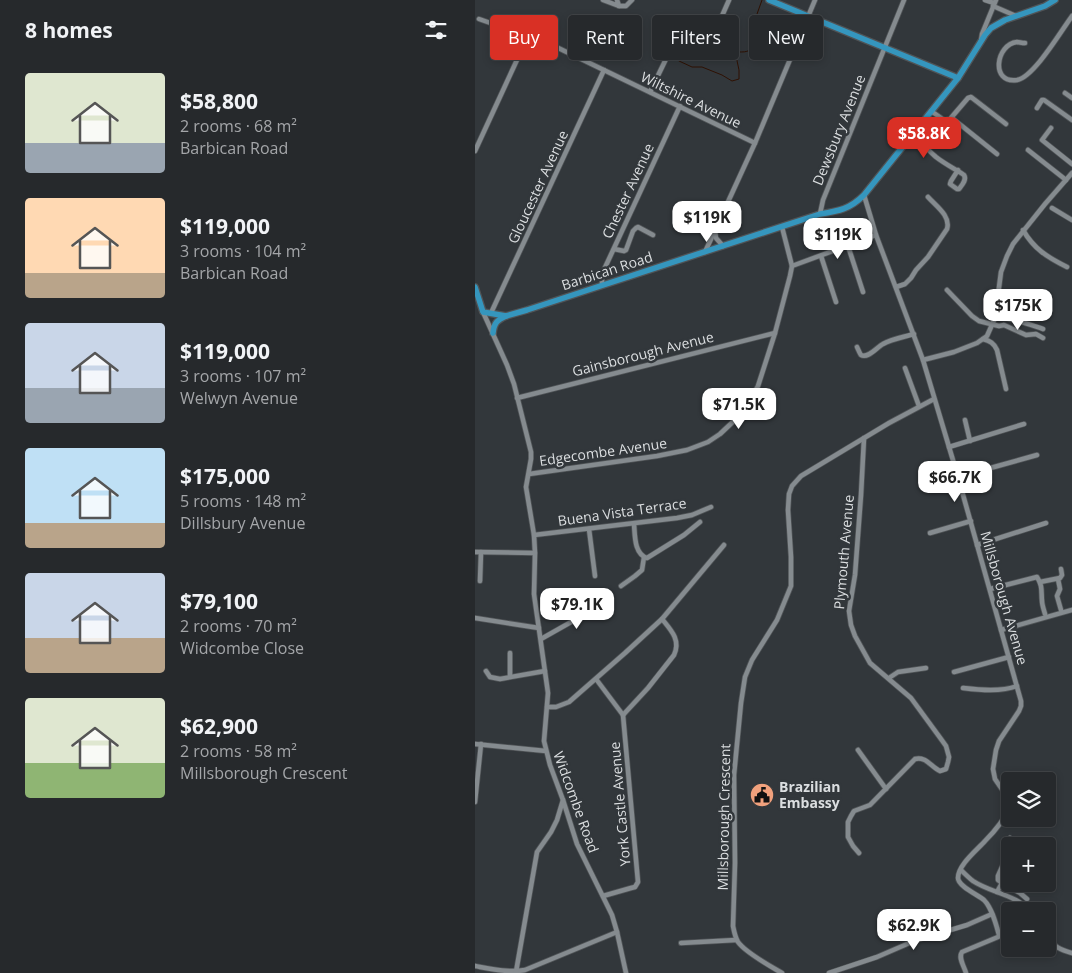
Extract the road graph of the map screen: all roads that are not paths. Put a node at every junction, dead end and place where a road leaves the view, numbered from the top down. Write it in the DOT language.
graph roads {
  1 [pos="603,0"];
  2 [pos="617,0"];
  3 [pos="632,0"];
  4 [pos="729,0"];
  5 [pos="769,0"];
  6 [pos="815,0"];
  7 [pos="904,0"];
  8 [pos="985,0"];
  9 [pos="1055,0"];
  10 [pos="994,3"];
  11 [pos="619,6"];
  12 [pos="722,15"];
  13 [pos="803,15"];
  14 [pos="809,15"];
  15 [pos="1016,16"];
  16 [pos="1072,16"];
  17 [pos="479,19"];
  18 [pos="490,23"];
  19 [pos="823,23"];
  20 [pos="1025,43"];
  21 [pos="980,44"];
  22 [pos="558,48"];
  23 [pos="884,48"];
  24 [pos="517,60"];
  25 [pos="666,60"];
  26 [pos="790,60"];
  27 [pos="604,70"];
  28 [pos="958,78"];
  29 [pos="650,92"];
  30 [pos="1065,92"];
  31 [pos="1072,98"];
  32 [pos="679,106"];
  33 [pos="1037,108"];
  34 [pos="931,110"];
  35 [pos="951,118"];
  36 [pos="1072,120"];
  37 [pos="1007,124"];
  38 [pos="1051,128"];
  39 [pos="912,134"];
  40 [pos="755,143"];
  41 [pos="1028,150"];
  42 [pos="475,151"];
  43 [pos="997,154"];
  44 [pos="1072,164"];
  45 [pos="958,170"];
  46 [pos="1072,173"];
  47 [pos="1066,180"];
  48 [pos="864,195"];
  49 [pos="928,198"];
  50 [pos="1052,208"];
  51 [pos="820,214"];
  52 [pos="1072,220"];
  53 [pos="782,227"];
  54 [pos="715,230"];
  55 [pos="1023,230"];
  56 [pos="653,235"];
  57 [pos="876,235"];
  58 [pos="723,246"];
  59 [pos="848,246"];
  60 [pos="614,249"];
  61 [pos="705,252"];
  62 [pos="821,256"];
  63 [pos="792,266"];
  64 [pos="1067,267"];
  65 [pos="602,285"];
  66 [pos="475,287"];
  67 [pos="896,287"];
  68 [pos="947,290"];
  69 [pos="863,292"];
  70 [pos="836,302"];
  71 [pos="483,312"];
  72 [pos="491,313"];
  73 [pos="506,316"];
  74 [pos="995,318"];
  75 [pos="993,324"];
  76 [pos="1043,328"];
  77 [pos="493,333"];
  78 [pos="775,333"];
  79 [pos="914,334"];
  80 [pos="1043,338"];
  81 [pos="983,339"];
  82 [pos="857,347"];
  83 [pos="923,360"];
  84 [pos="905,368"];
  85 [pos="1006,389"];
  86 [pos="517,398"];
  87 [pos="934,399"];
  88 [pos="919,406"];
  89 [pos="965,420"];
  90 [pos="1024,424"];
  91 [pos="864,438"];
  92 [pos="971,441"];
  93 [pos="949,448"];
  94 [pos="1037,455"];
  95 [pos="529,474"];
  96 [pos="958,477"];
  97 [pos="711,507"];
  98 [pos="971,521"];
  99 [pos="700,522"];
  100 [pos="1046,523"];
  101 [pos="634,524"];
  102 [pos="589,529"];
  103 [pos="939,532"];
  104 [pos="929,533"];
  105 [pos="534,535"];
  106 [pos="944,536"];
  107 [pos="979,544"];
  108 [pos="725,545"];
  109 [pos="475,552"];
  110 [pos="481,552"];
  111 [pos="535,553"];
  112 [pos="643,557"];
  113 [pos="1061,569"];
  114 [pos="595,576"];
  115 [pos="1058,579"];
  116 [pos="480,581"];
  117 [pos="1040,582"];
  118 [pos="621,586"];
  119 [pos="992,588"];
  120 [pos="603,603"];
  121 [pos="1061,610"];
  122 [pos="1072,610"];
  123 [pos="1045,614"];
  124 [pos="475,618"];
  125 [pos="662,619"];
  126 [pos="539,628"];
  127 [pos="1001,630"];
  128 [pos="541,639"];
  129 [pos="510,653"];
  130 [pos="1009,657"];
  131 [pos="926,668"];
  132 [pos="485,671"];
  133 [pos="545,671"];
  134 [pos="954,672"];
  135 [pos="510,677"];
  136 [pos="889,678"];
  137 [pos="596,679"];
  138 [pos="1017,686"];
  139 [pos="963,688"];
  140 [pos="547,707"];
  141 [pos="623,715"];
  142 [pos="475,744"];
  143 [pos="481,744"];
  144 [pos="858,750"];
  145 [pos="545,751"];
  146 [pos="1001,788"];
  147 [pos="886,789"];
  148 [pos="563,800"];
  149 [pos="475,802"];
  150 [pos="1001,822"];
  151 [pos="859,853"];
  152 [pos="961,870"];
  153 [pos="1001,871"];
  154 [pos="1001,885"];
  155 [pos="997,892"];
  156 [pos="1018,892"];
  157 [pos="603,896"];
  158 [pos="1027,899"];
  159 [pos="1018,902"];
  160 [pos="992,914"];
  161 [pos="617,932"];
  162 [pos="736,940"];
  163 [pos="681,943"];
  164 [pos="1056,947"];
  165 [pos="1072,953"];
  166 [pos="475,966"];
  167 [pos="516,972"];
  168 [pos="626,973"];
  169 [pos="782,973"];
  170 [pos="829,973"];
  171 [pos="966,973"];
  1 -- 11 [label="street"];
  2 -- 11 [label="street"];
  3 -- 11 [label="street"];
  4 -- 12 [label="street"];
  5 -- 13 [label="main road"];
  6 -- 14 [label="street"];
  7 -- 23 [label="street, Dewsbury Avenue"];
  8 -- 10 [label="street"];
  9 -- 15 [label="main road, Barbican Road"];
  10 -- 15 [label="street"];
  10 -- 21 [label="street"];
  15 -- 21 [label="main road, Barbican Road"];
  16 -- 20 [label="street"];
  17 -- 18 [label="street, Wiltshire Avenue"];
  19 -- 23 [label="main road"];
  21 -- 28 [label="main road, Barbican Road"];
  22 -- 27 [label="street, Wiltshire Avenue"];
  23 -- 28 [label="main road"];
  23 -- 51 [label="street, Dewsbury Avenue"];
  24 -- 42 [label="street"];
  25 -- 29 [label="street"];
  26 -- 40 [label="street"];
  27 -- 29 [label="street, Wiltshire Avenue"];
  27 -- 72 [label="street, Gloucester Avenue"];
  28 -- 34 [label="main road, Barbican Road"];
  29 -- 32 [label="street, Wiltshire Avenue"];
  30 -- 31 [label="street"];
  32 -- 40 [label="street, Wiltshire Avenue"];
  32 -- 60 [label="street, Chester Avenue"];
  33 -- 36 [label="street"];
  34 -- 35 [label="street"];
  34 -- 39 [label="main road, Barbican Road"];
  35 -- 37 [label="street"];
  35 -- 43 [label="street"];
  38 -- 44 [label="street"];
  39 -- 45 [label="street"];
  39 -- 48 [label="main road, Barbican Road"];
  40 -- 54 [label="street"];
  41 -- 47 [label="street"];
  46 -- 47 [label="street"];
  47 -- 55 [label="street"];
  48 -- 51 [label="main road, Barbican Road"];
  48 -- 57 [label="street, Millsborough Avenue"];
  49 -- 67 [label="street"];
  50 -- 52 [label="street"];
  51 -- 53 [label="main road, Barbican Road"];
  53 -- 58 [label="main road, Barbican Road"];
  53 -- 63 [label="street, Edgecombe Avenue"];
  54 -- 58 [label="street"];
  54 -- 61 [label="street"];
  55 -- 64 [label="street"];
  55 -- 74 [label="street"];
  56 -- 60 [label="street"];
  57 -- 59 [label="street"];
  57 -- 67 [label="street, Millsborough Avenue"];
  58 -- 61 [label="main road, Barbican Road"];
  59 -- 62 [label="street"];
  59 -- 69 [label="street"];
  60 -- 65 [label="street, Chester Avenue"];
  61 -- 65 [label="main road, Barbican Road"];
  62 -- 63 [label="street"];
  62 -- 70 [label="street"];
  63 -- 78 [label="street, Edgecombe Avenue"];
  65 -- 73 [label="main road, Barbican Road"];
  66 -- 71 [label="main road"];
  67 -- 79 [label="street, Millsborough Avenue"];
  68 -- 75 [label="street"];
  71 -- 72 [label="main road, Barbican Road"];
  71 -- 77 [label="street, Widcombe Road"];
  72 -- 73 [label="main road, Barbican Road"];
  73 -- 77 [label="main road"];
  74 -- 75 [label="street"];
  74 -- 76 [label="street"];
  75 -- 80 [label="street"];
  75 -- 81 [label="street"];
  77 -- 86 [label="street, Widcombe Road"];
  78 -- 86 [label="street, Gainsborough Avenue"];
  78 -- 95 [label="street, Edgecombe Avenue"];
  79 -- 82 [label="street"];
  79 -- 83 [label="street, Millsborough Avenue"];
  81 -- 83 [label="street"];
  81 -- 85 [label="street"];
  83 -- 87 [label="street, Millsborough Avenue"];
  84 -- 88 [label="street"];
  86 -- 95 [label="street, Widcombe Road"];
  87 -- 88 [label="street, Millsborough Crescent"];
  87 -- 93 [label="street, Millsborough Avenue"];
  88 -- 91 [label="street, Millsborough Crescent"];
  89 -- 92 [label="street"];
  90 -- 92 [label="street"];
  91 -- 136 [label="street, Plymouth Avenue"];
  91 -- 162 [label="street, Millsborough Crescent"];
  92 -- 93 [label="street"];
  93 -- 96 [label="street, Millsborough Avenue"];
  94 -- 96 [label="street"];
  95 -- 105 [label="street, Widcombe Road"];
  96 -- 98 [label="street, Millsborough Avenue"];
  97 -- 101 [label="street, Buena Vista Terrace"];
  98 -- 103 [label="street"];
  98 -- 107 [label="street, Millsborough Avenue"];
  99 -- 112 [label="street"];
  100 -- 107 [label="street"];
  101 -- 102 [label="street, Buena Vista Terrace"];
  101 -- 112 [label="street"];
  102 -- 105 [label="street, Buena Vista Terrace"];
  102 -- 114 [label="street"];
  103 -- 104 [label="street"];
  103 -- 106 [label="street"];
  105 -- 111 [label="street, Widcombe Road"];
  107 -- 119 [label="street, Millsborough Avenue"];
  108 -- 125 [label="street"];
  109 -- 110 [label="street"];
  110 -- 111 [label="street"];
  110 -- 116 [label="street"];
  111 -- 126 [label="street, Widcombe Road"];
  112 -- 118 [label="street"];
  113 -- 115 [label="street"];
  115 -- 117 [label="street"];
  115 -- 121 [label="street"];
  117 -- 119 [label="street"];
  117 -- 123 [label="street"];
  119 -- 127 [label="street, Millsborough Avenue"];
  120 -- 128 [label="street"];
  122 -- 127 [label="street"];
  124 -- 126 [label="street"];
  125 -- 137 [label="street"];
  125 -- 141 [label="street"];
  126 -- 128 [label="street, Widcombe Road"];
  127 -- 130 [label="street, Millsborough Avenue"];
  128 -- 133 [label="street, Widcombe Road"];
  129 -- 135 [label="street"];
  130 -- 134 [label="street"];
  130 -- 138 [label="street, Millsborough Avenue"];
  131 -- 136 [label="street"];
  132 -- 135 [label="street"];
  133 -- 135 [label="street"];
  133 -- 140 [label="street, Widcombe Road"];
  136 -- 147 [label="street, Plymouth Avenue"];
  137 -- 140 [label="street"];
  137 -- 141 [label="street"];
  138 -- 139 [label="street"];
  138 -- 146 [label="street, Millsborough Avenue"];
  140 -- 145 [label="street, Widcombe Road"];
  141 -- 157 [label="street, York Castle Avenue"];
  142 -- 143 [label="street"];
  143 -- 145 [label="street"];
  143 -- 149 [label="street"];
  144 -- 147 [label="street"];
  145 -- 148 [label="street, Widcombe Road"];
  147 -- 151 [label="street, Plymouth Avenue"];
  148 -- 157 [label="street, Widcombe Road"];
  148 -- 167 [label="street"];
  150 -- 152 [label="street"];
  152 -- 155 [label="street"];
  152 -- 160 [label="street"];
  153 -- 154 [label="street"];
  154 -- 155 [label="street"];
  155 -- 159 [label="street"];
  156 -- 158 [label="street"];
  157 -- 161 [label="street, Widcombe Road"];
  160 -- 170 [label="street"];
  160 -- 171 [label="street"];
  161 -- 167 [label="street"];
  161 -- 168 [label="street, Widcombe Road"];
  162 -- 163 [label="street"];
  162 -- 169 [label="street"];
  164 -- 165 [label="street"];
  166 -- 167 [label="street"];
}
